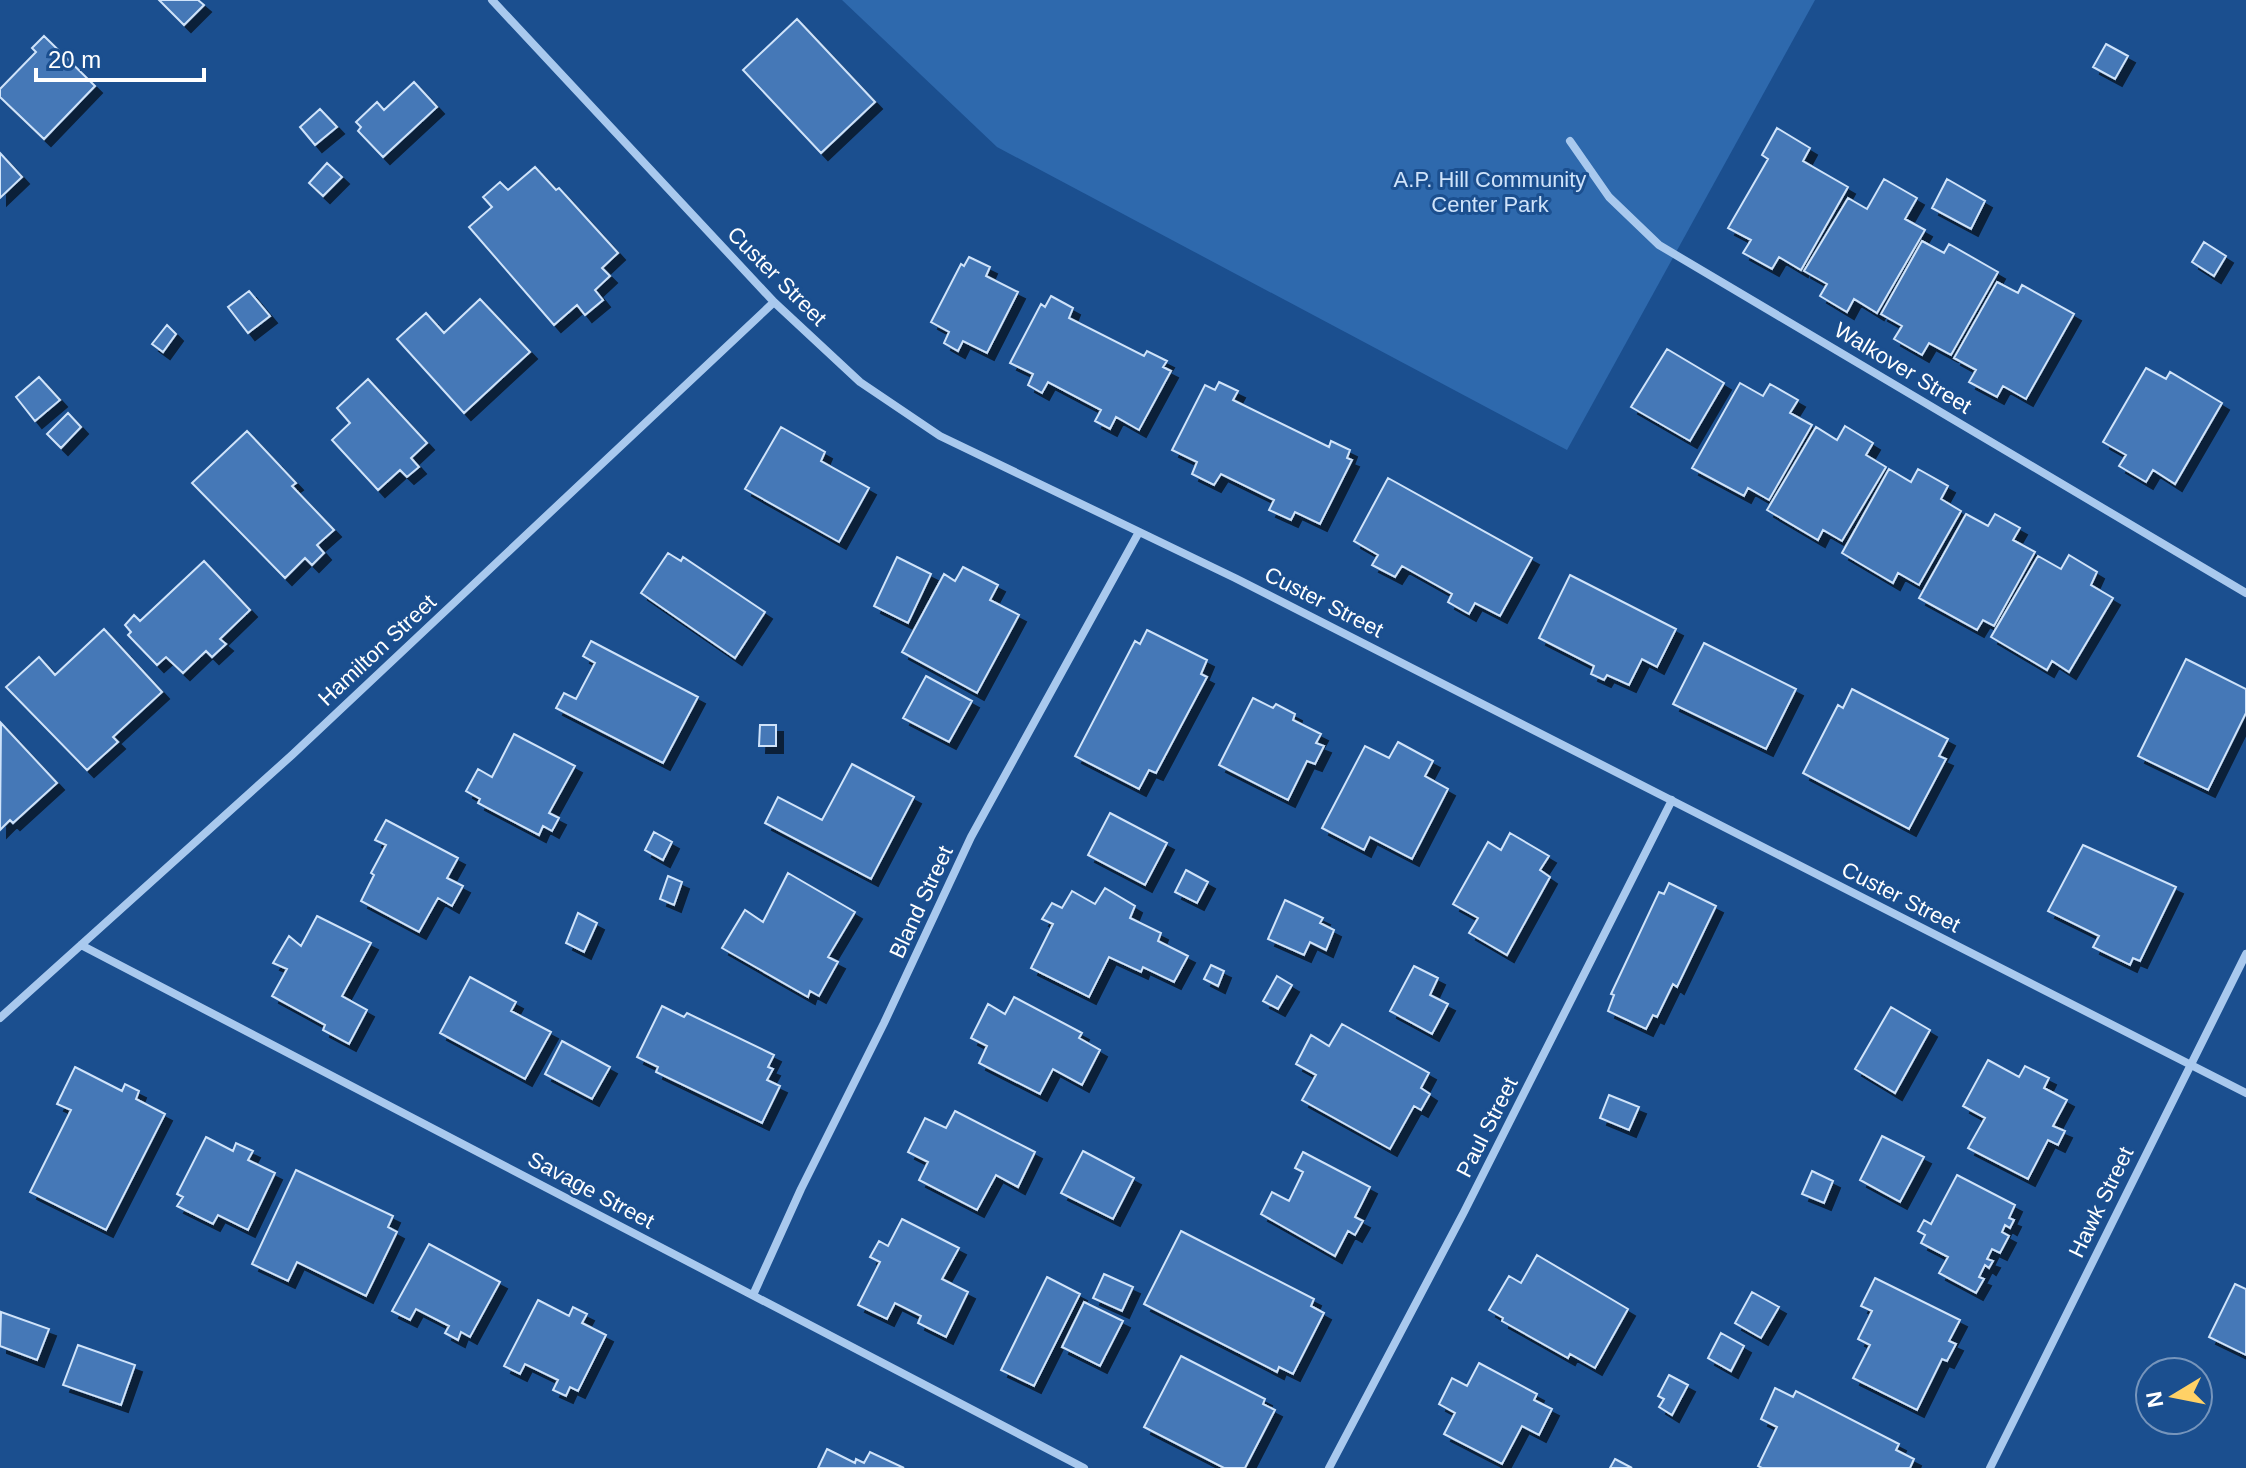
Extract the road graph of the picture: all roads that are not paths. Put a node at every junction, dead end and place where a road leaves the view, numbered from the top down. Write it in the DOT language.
graph roads {
  1 [pos="492,0"];
  2 [pos="1570,141"];
  3 [pos="774,302"];
  4 [pos="1139,532"];
  5 [pos="2246,593"];
  6 [pos="1672,800"];
  7 [pos="81,945"];
  8 [pos="2246,954"];
  9 [pos="0,1018"];
  10 [pos="2189,1064"];
  11 [pos="2246,1093"];
  12 [pos="753,1295"];
  13 [pos="1084,1468"];
  14 [pos="1329,1468"];
  15 [pos="1990,1468"];
  1 -- 3 [label="street, Custer Street"];
  2 -- 5 [label="street, Walkover Street"];
  3 -- 4 [label="street, Custer Street"];
  3 -- 7 [label="street, Hamilton Street"];
  4 -- 6 [label="street, Custer Street"];
  4 -- 12 [label="street, Bland Street"];
  6 -- 10 [label="street, Custer Street"];
  6 -- 14 [label="street, Paul Street"];
  7 -- 9 [label="street, Hamilton Street"];
  7 -- 12 [label="street, Savage Street"];
  8 -- 10 [label="street, Hawk Street"];
  10 -- 11 [label="street, Custer Street"];
  10 -- 15 [label="street, Hawk Street"];
  12 -- 13 [label="street, Savage Street"];
}
